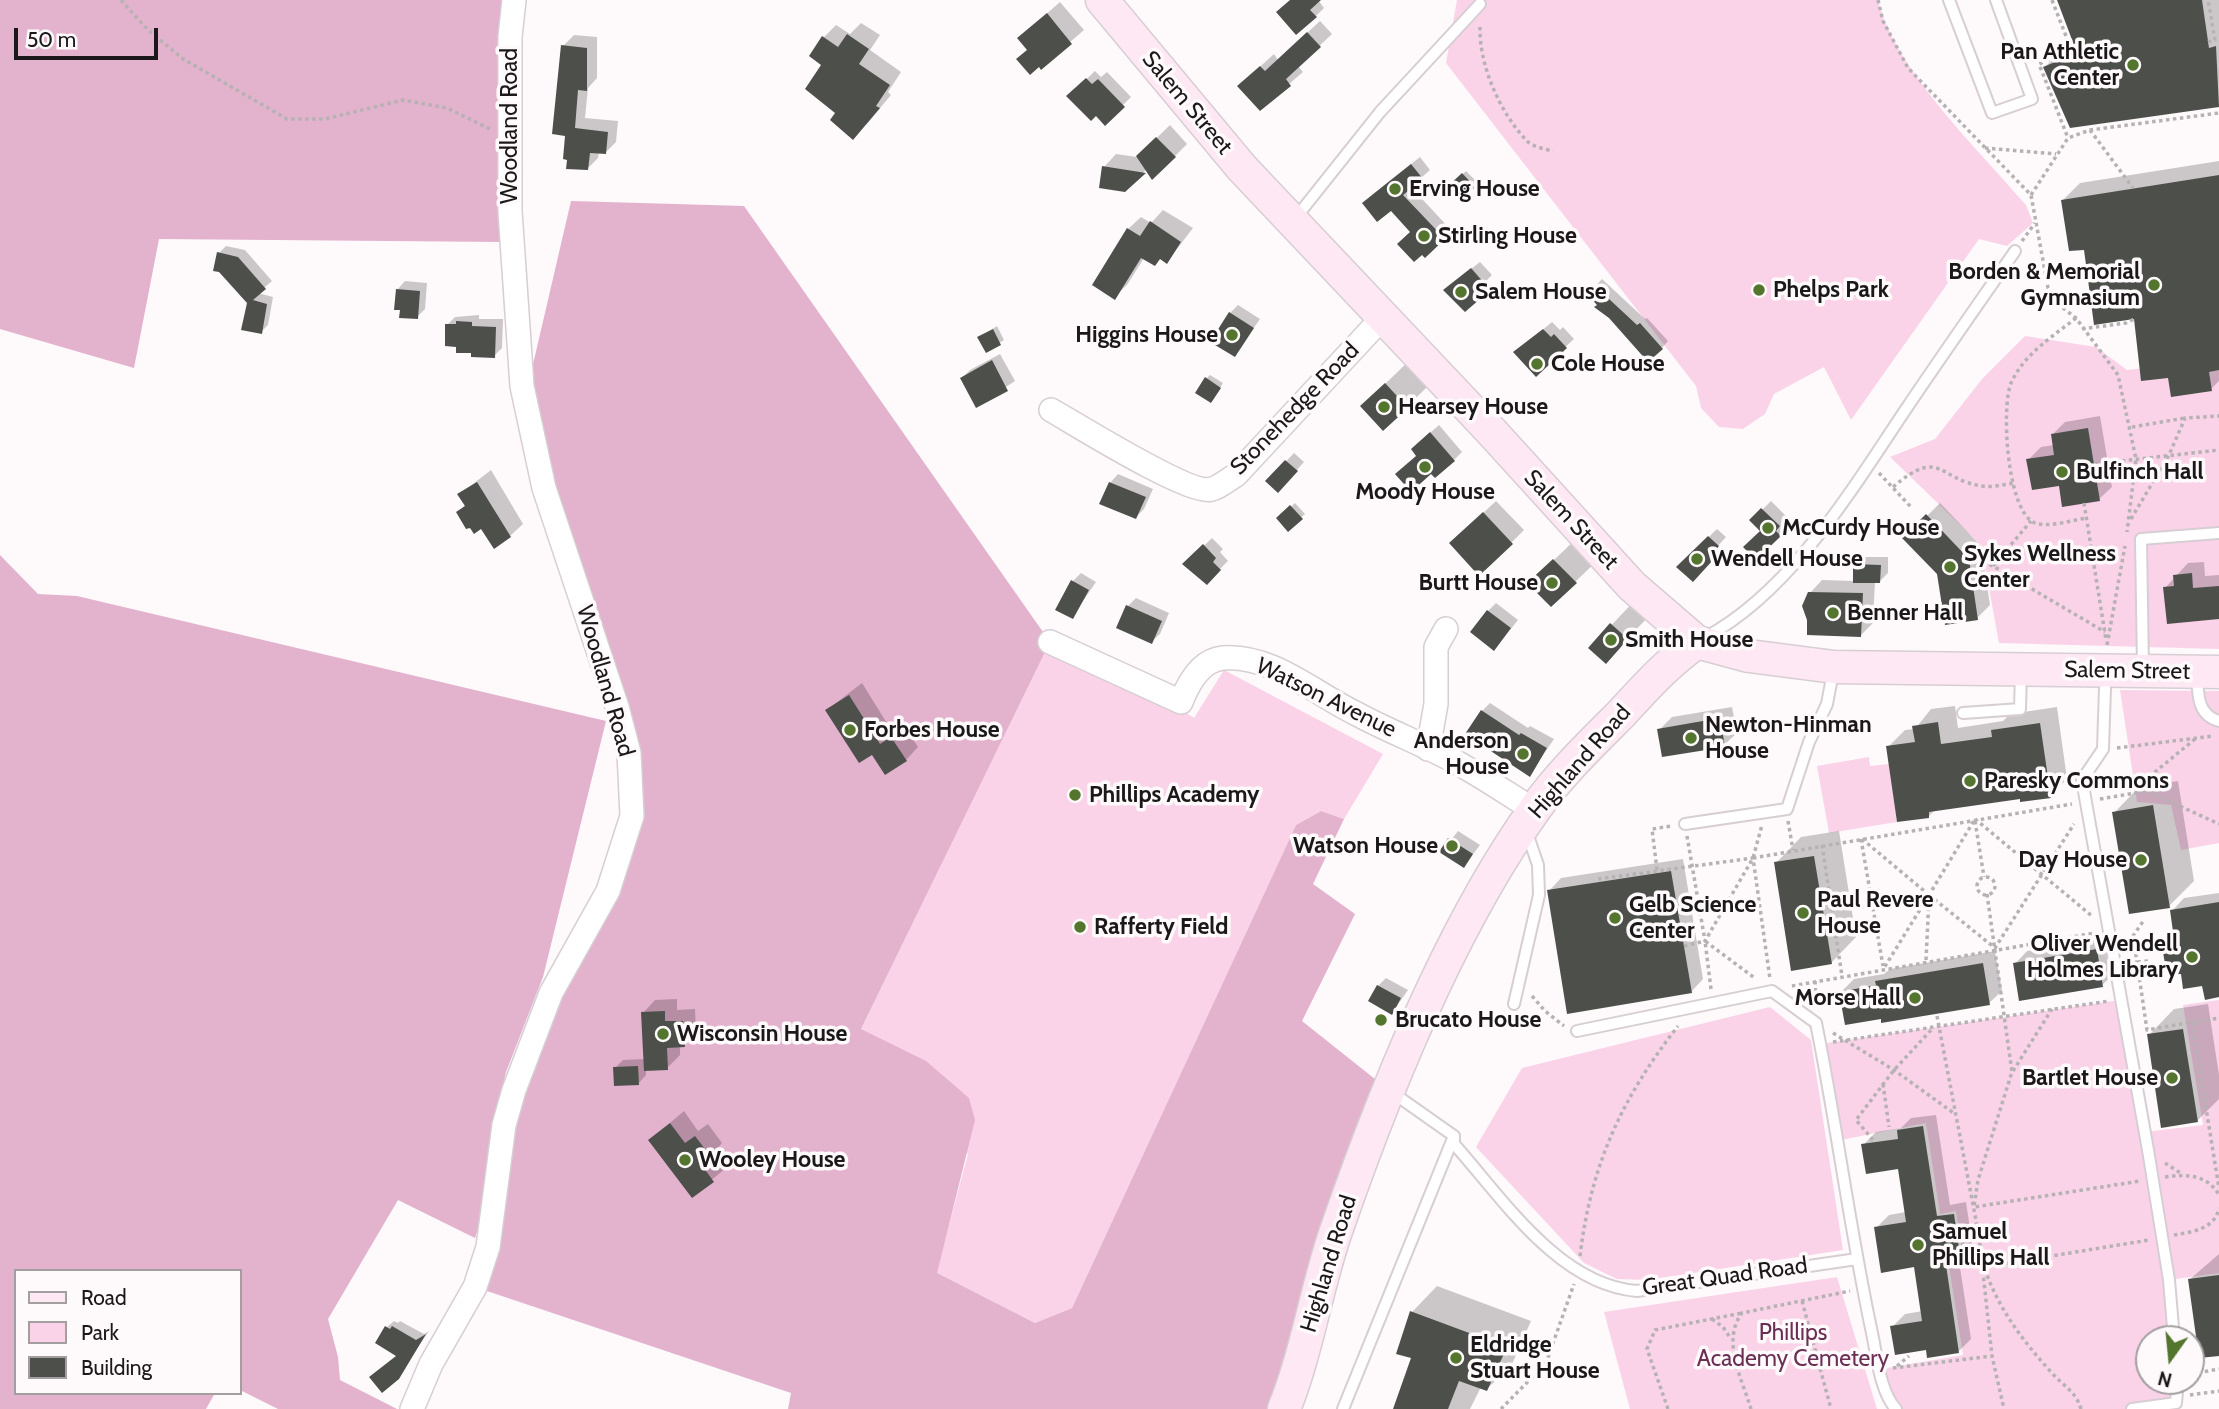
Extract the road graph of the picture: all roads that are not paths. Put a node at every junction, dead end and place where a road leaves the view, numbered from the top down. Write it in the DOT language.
graph roads {
  1 [pos="514,0"];
  2 [pos="1102,0"];
  3 [pos="1949,0"];
  4 [pos="1996,0"];
  5 [pos="1480,4"];
  6 [pos="1293,223"];
  7 [pos="2014,251"];
  8 [pos="1384,316"];
  9 [pos="1051,410"];
  10 [pos="2219,533"];
  11 [pos="1446,629"];
  12 [pos="1050,642"];
  13 [pos="1697,642"];
  14 [pos="1834,667"];
  15 [pos="2021,669"];
  16 [pos="2143,670"];
  17 [pos="2208,672"];
  18 [pos="2105,688"];
  19 [pos="1962,713"];
  20 [pos="2219,721"];
  21 [pos="1428,749"];
  22 [pos="1529,818"];
  23 [pos="1685,824"];
  24 [pos="1514,1004"];
  25 [pos="1577,1031"];
  26 [pos="1390,1091"];
  27 [pos="1454,1136"];
  28 [pos="1857,1259"];
  29 [pos="2172,1325"];
  30 [pos="2179,1395"];
  31 [pos="412,1409"];
  32 [pos="1283,1409"];
  33 [pos="1343,1409"];
  34 [pos="1896,1409"];
  35 [pos="2132,1409"];
  1 -- 31 [label="street, Woodland Road"];
  2 -- 6 [label="street, Salem Street"];
  3 -- 4 [label="lane"];
  5 -- 6 [label="lane"];
  6 -- 8 [label="street, Salem Street"];
  7 -- 13 [label="lane, Highland Road"];
  8 -- 9 [label="street, Stonehedge Road"];
  8 -- 13 [label="street, Salem Street"];
  10 -- 16 [label="lane"];
  11 -- 21 [label="street"];
  12 -- 21 [label="street, Watson Avenue"];
  13 -- 14 [label="street, Salem Street"];
  13 -- 22 [label="street, Highland Road"];
  14 -- 15 [label="street, Salem Street"];
  14 -- 23 [label="lane"];
  15 -- 16 [label="street, Salem Street"];
  15 -- 19 [label="lane"];
  16 -- 17 [label="street, Salem Street"];
  17 -- 20 [label="lane"];
  18 -- 29 [label="lane"];
  21 -- 22 [label="street, Watson Avenue"];
  22 -- 24 [label="lane"];
  22 -- 26 [label="street, Highland Road"];
  25 -- 28 [label="lane"];
  26 -- 27 [label="lane, Great Quad Road"];
  26 -- 32 [label="street, Highland Road"];
  27 -- 28 [label="lane, Great Quad Road"];
  27 -- 33 [label="lane"];
  28 -- 34 [label="lane"];
  30 -- 35 [label="lane"];
}
